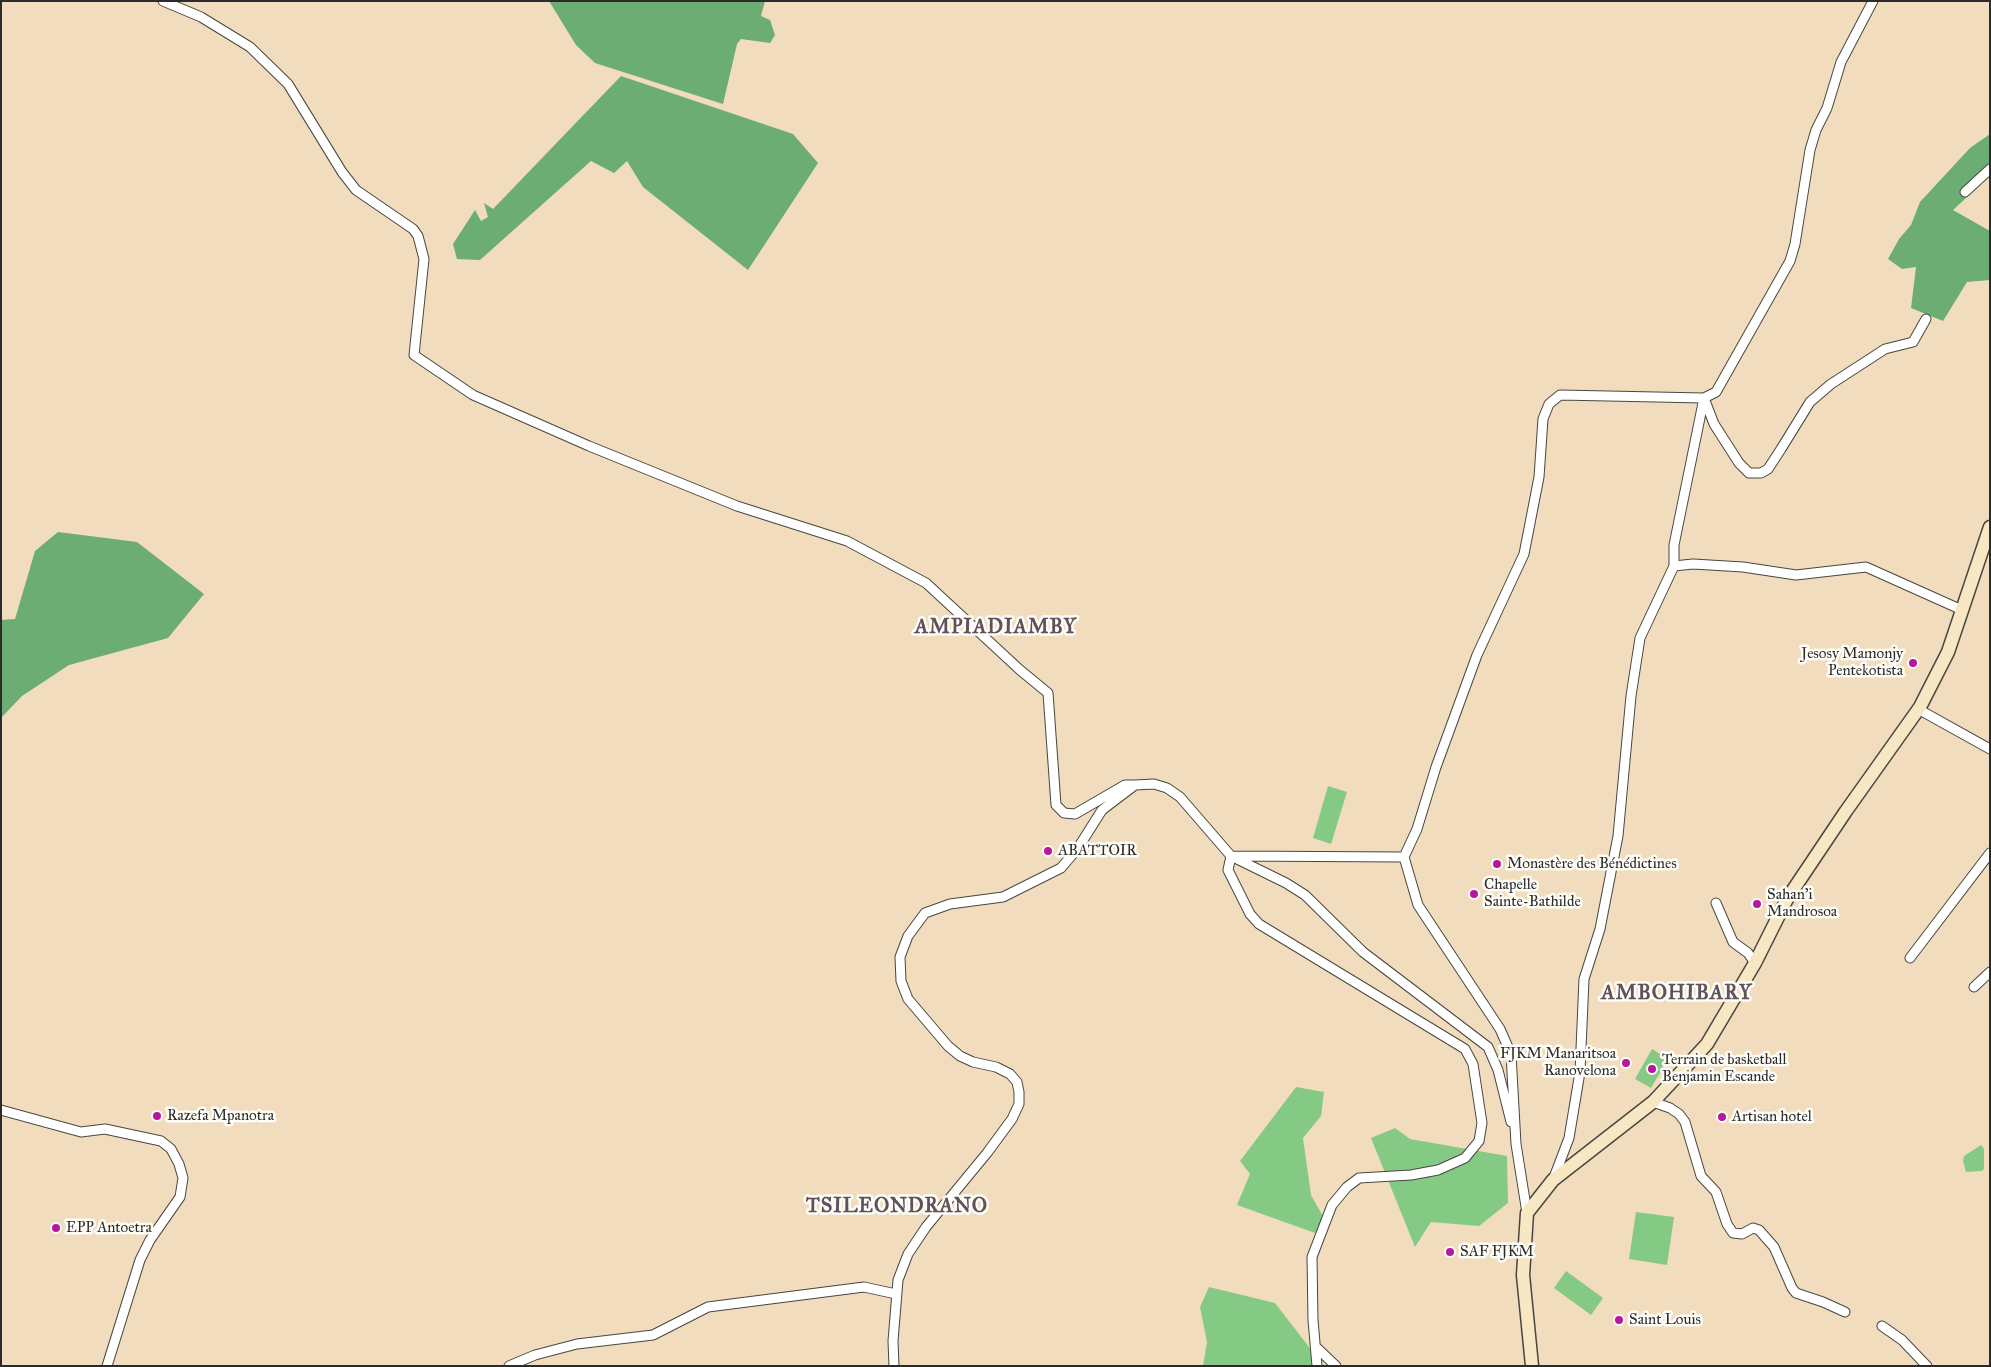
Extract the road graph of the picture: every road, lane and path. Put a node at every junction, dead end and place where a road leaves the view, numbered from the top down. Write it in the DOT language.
graph roads {
  1 [pos="163,1"];
  2 [pos="1873,1"];
  3 [pos="1990,169"];
  4 [pos="1964,192"];
  5 [pos="1926,319"];
  6 [pos="1704,398"];
  7 [pos="1990,527"];
  8 [pos="1674,566"];
  9 [pos="1962,610"];
  10 [pos="1918,709"];
  11 [pos="1990,749"];
  12 [pos="1136,785"];
  13 [pos="1990,853"];
  14 [pos="1231,856"];
  15 [pos="1404,857"];
  16 [pos="1716,904"];
  17 [pos="1910,958"];
  18 [pos="1755,963"];
  19 [pos="1990,972"];
  20 [pos="1974,987"];
  21 [pos="1653,1102"];
  22 [pos="1,1110"];
  23 [pos="1516,1144"];
  24 [pos="1552,1180"];
  25 [pos="1528,1213"];
  26 [pos="896,1294"];
  27 [pos="1845,1312"];
  28 [pos="1882,1326"];
  29 [pos="1316,1347"];
  30 [pos="107,1366"];
  31 [pos="509,1366"];
  32 [pos="894,1366"];
  33 [pos="1317,1366"];
  34 [pos="1336,1366"];
  35 [pos="1532,1366"];
  36 [pos="1927,1366"];
  1 -- 12 [label="street"];
  2 -- 6 [label="street"];
  3 -- 4 [label="street"];
  5 -- 6 [label="street"];
  6 -- 8 [label="street"];
  6 -- 15 [label="street"];
  7 -- 9 [label="street"];
  8 -- 9 [label="street"];
  8 -- 24 [label="street"];
  9 -- 10 [label="street"];
  10 -- 11 [label="street"];
  10 -- 18 [label="street"];
  12 -- 14 [label="street"];
  12 -- 26 [label="street"];
  13 -- 17 [label="street"];
  14 -- 15 [label="street"];
  14 -- 23 [label="street"];
  14 -- 29 [label="street"];
  15 -- 23 [label="street"];
  16 -- 18 [label="street"];
  18 -- 21 [label="street"];
  19 -- 20 [label="street"];
  21 -- 24 [label="street"];
  21 -- 27 [label="street"];
  22 -- 30 [label="street"];
  23 -- 25 [label="street"];
  24 -- 25 [label="street"];
  25 -- 35 [label="street"];
  26 -- 31 [label="street"];
  26 -- 32 [label="street"];
  28 -- 36 [label="street"];
  29 -- 33 [label="street"];
  29 -- 34 [label="street"];
}
